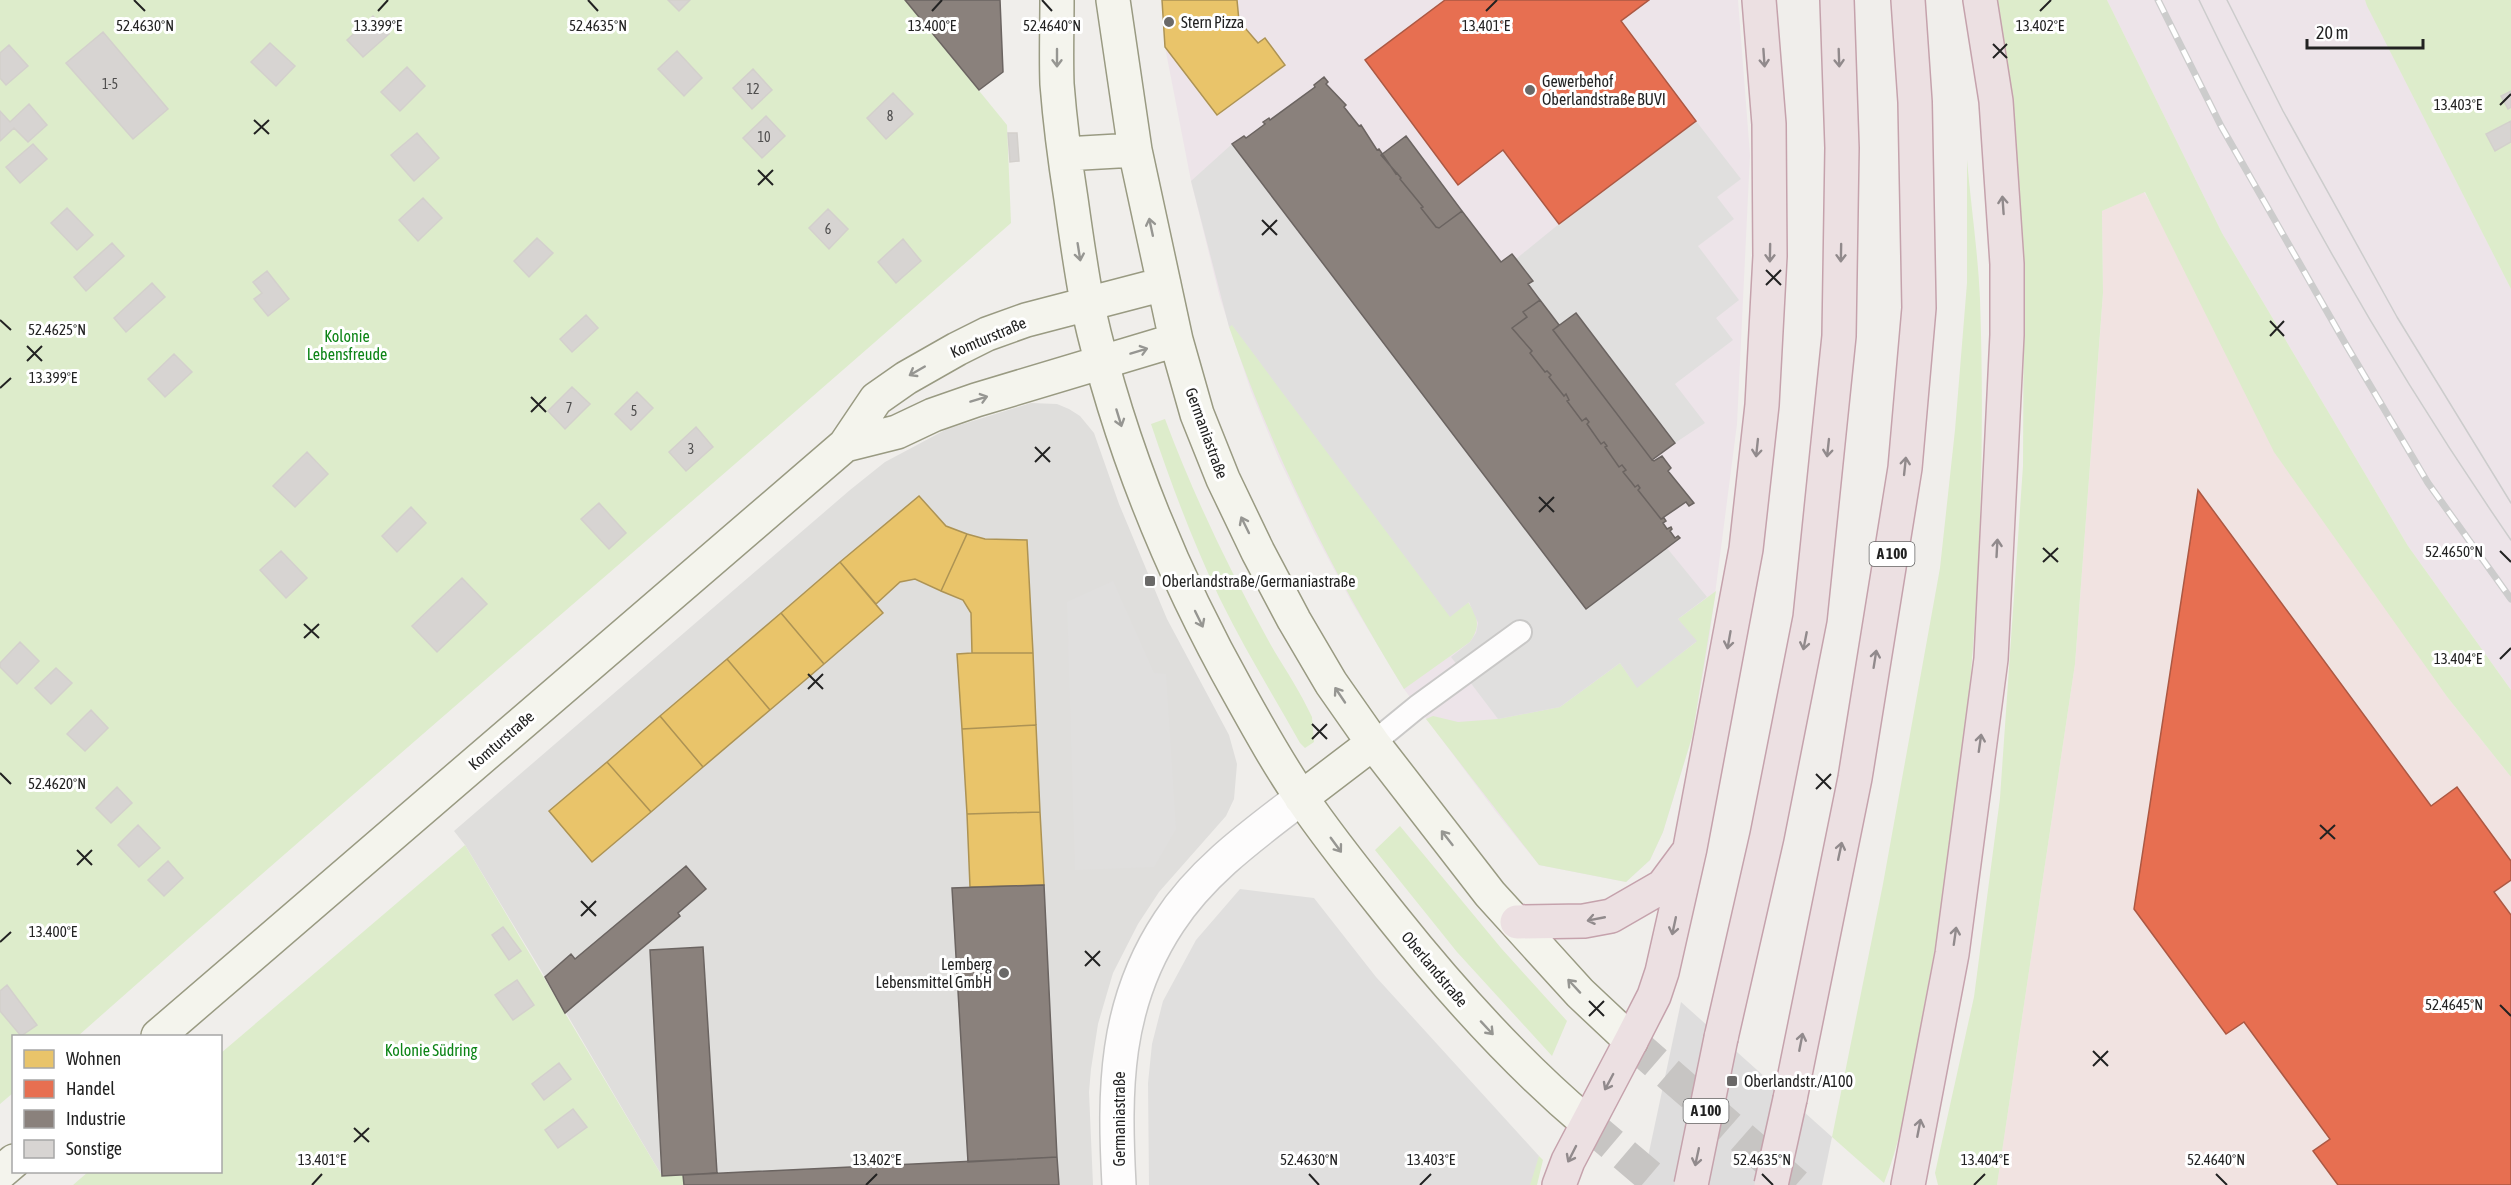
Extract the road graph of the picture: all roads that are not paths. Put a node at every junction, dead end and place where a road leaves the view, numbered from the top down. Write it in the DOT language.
graph roads {
  1 [pos="1057,0"];
  2 [pos="1113,0"];
  3 [pos="1759,0"];
  4 [pos="1838,0"];
  5 [pos="1908,0"];
  6 [pos="1980,0"];
  7 [pos="1135,150"];
  8 [pos="1065,154"];
  9 [pos="1164,284"];
  10 [pos="1088,304"];
  11 [pos="1176,340"];
  12 [pos="1102,362"];
  13 [pos="845,445"];
  14 [pos="1520,632"];
  15 [pos="1373,743"];
  16 [pos="1301,798"];
  17 [pos="1690,848"];
  18 [pos="1516,922"];
  19 [pos="159,1035"];
  20 [pos="1631,1041"];
  21 [pos="1587,1124"];
  22 [pos="12,1163"];
  23 [pos="0,1173"];
  24 [pos="1119,1185"];
  25 [pos="1560,1185"];
  26 [pos="1691,1185"];
  27 [pos="1771,1185"];
  28 [pos="1908,1185"];
  1 -- 8 [label="street, one-way"];
  2 -- 7 [label="street, Germaniastraße"];
  3 -- 17 [label="highway, one-way"];
  4 -- 26 [label="highway, A 100, one-way, bridge"];
  27 -- 5 [label="highway, A 100, one-way, bridge"];
  28 -- 6 [label="highway, one-way"];
  7 -- 8 [label="street"];
  9 -- 7 [label="street, Germaniastraße, one-way"];
  8 -- 10 [label="street, one-way"];
  9 -- 10 [label="street, Komturstraße"];
  9 -- 11 [label="street, Germaniastraße"];
  10 -- 12 [label="street"];
  10 -- 13 [label="street, Komturstraße, one-way"];
  12 -- 11 [label="street, Komturstraße, one-way"];
  15 -- 11 [label="street, Germaniastraße, one-way"];
  13 -- 12 [label="street, Komturstraße, one-way"];
  12 -- 16 [label="street, one-way"];
  13 -- 19 [label="street, Komturstraße"];
  14 -- 15 [label="lane"];
  15 -- 16 [label="street, Germaniastraße"];
  18 -- 15 [label="street, one-way"];
  16 -- 21 [label="street, Oberlandstraße, one-way"];
  16 -- 24 [label="street, Germaniastraße"];
  17 -- 18 [label="highway, one-way"];
  17 -- 20 [label="highway, one-way"];
  20 -- 18 [label="street, one-way"];
  20 -- 21 [label="highway, one-way"];
  21 -- 25 [label="highway, one-way"];
  22 -- 23 [label="street"];
}
